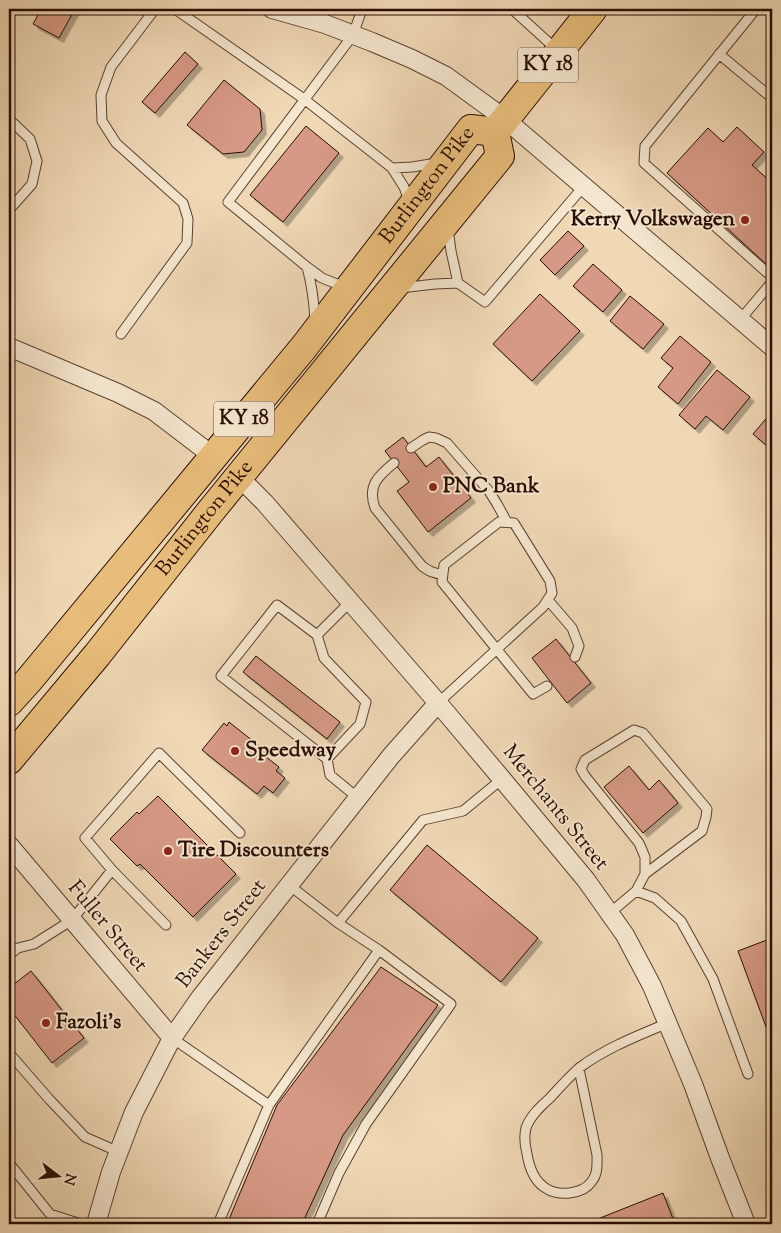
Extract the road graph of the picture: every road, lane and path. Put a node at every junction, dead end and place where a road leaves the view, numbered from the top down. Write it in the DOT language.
graph roads {
  1 [pos="155,9"];
  2 [pos="174,9"];
  3 [pos="272,9"];
  4 [pos="363,9"];
  5 [pos="512,9"];
  6 [pos="594,9"];
  7 [pos="756,9"];
  8 [pos="353,34"];
  9 [pos="559,52"];
  10 [pos="719,54"];
  11 [pos="772,98"];
  12 [pos="304,99"];
  13 [pos="9,119"];
  14 [pos="500,126"];
  15 [pos="448,159"];
  16 [pos="392,168"];
  17 [pos="583,187"];
  18 [pos="411,208"];
  19 [pos="9,210"];
  20 [pos="448,220"];
  21 [pos="307,267"];
  22 [pos="772,277"];
  23 [pos="772,282"];
  24 [pos="458,283"];
  25 [pos="352,285"];
  26 [pos="392,289"];
  27 [pos="740,320"];
  28 [pos="315,333"];
  29 [pos="121,334"];
  30 [pos="9,347"];
  31 [pos="772,348"];
  32 [pos="412,448"];
  33 [pos="213,456"];
  34 [pos="394,462"];
  35 [pos="239,477"];
  36 [pos="507,522"];
  37 [pos="443,574"];
  38 [pos="548,600"];
  39 [pos="350,601"];
  40 [pos="317,635"];
  41 [pos="497,649"];
  42 [pos="575,657"];
  43 [pos="547,686"];
  44 [pos="9,702"];
  45 [pos="438,702"];
  46 [pos="9,760"];
  47 [pos="327,760"];
  48 [pos="502,780"];
  49 [pos="358,798"];
  50 [pos="240,833"];
  51 [pos="9,845"];
  52 [pos="112,870"];
  53 [pos="645,874"];
  54 [pos="289,885"];
  55 [pos="636,891"];
  56 [pos="610,913"];
  57 [pos="72,920"];
  58 [pos="338,923"];
  59 [pos="166,925"];
  60 [pos="379,950"];
  61 [pos="9,955"];
  62 [pos="668,1023"];
  63 [pos="172,1038"];
  64 [pos="9,1053"];
  65 [pos="579,1069"];
  66 [pos="748,1074"];
  67 [pos="269,1105"];
  68 [pos="119,1152"];
  69 [pos="9,1163"];
  70 [pos="82,1224"];
  71 [pos="96,1224"];
  72 [pos="218,1224"];
  73 [pos="317,1224"];
  74 [pos="746,1224"];
  1 -- 29 [label="lane"];
  2 -- 12 [label="lane"];
  3 -- 8 [label="street"];
  4 -- 8 [label="lane"];
  5 -- 9 [label="lane"];
  6 -- 9 [label="main road, Burlington Pike / KY 18"];
  7 -- 10 [label="lane"];
  8 -- 12 [label="lane"];
  8 -- 14 [label="street"];
  9 -- 14 [label="main road, Burlington Pike / KY 18"];
  10 -- 11 [label="lane"];
  10 -- 22 [label="lane"];
  12 -- 16 [label="lane"];
  12 -- 21 [label="lane"];
  13 -- 19 [label="lane"];
  14 -- 15 [label="main road, Burlington Pike / KY 18"];
  14 -- 17 [label="street"];
  14 -- 20 [label="main road, Burlington Pike / KY 18"];
  15 -- 16 [label="lane"];
  15 -- 18 [label="main road, Burlington Pike / KY 18"];
  16 -- 18 [label="lane"];
  17 -- 24 [label="lane"];
  17 -- 27 [label="street"];
  18 -- 25 [label="main road, Burlington Pike / KY 18"];
  20 -- 24 [label="lane"];
  20 -- 26 [label="main road, Burlington Pike / KY 18"];
  21 -- 25 [label="lane"];
  21 -- 28 [label="lane"];
  23 -- 27 [label="lane"];
  24 -- 26 [label="lane"];
  25 -- 28 [label="main road, Burlington Pike / KY 18"];
  26 -- 35 [label="main road, Burlington Pike / KY 18"];
  27 -- 31 [label="street"];
  28 -- 33 [label="main road, Burlington Pike / KY 18"];
  30 -- 33 [label="street"];
  32 -- 36 [label="lane"];
  33 -- 44 [label="main road, Burlington Pike / KY 18"];
  34 -- 37 [label="lane"];
  35 -- 39 [label="street, Merchants Street"];
  35 -- 46 [label="main road, Burlington Pike / KY 18"];
  36 -- 37 [label="lane"];
  36 -- 38 [label="lane"];
  37 -- 41 [label="lane"];
  38 -- 41 [label="lane"];
  38 -- 42 [label="lane"];
  39 -- 40 [label="lane"];
  39 -- 45 [label="street, Merchants Street"];
  40 -- 47 [label="lane"];
  40 -- 47 [label="lane"];
  41 -- 43 [label="lane"];
  41 -- 45 [label="lane"];
  45 -- 48 [label="street, Merchants Street"];
  45 -- 49 [label="street, Bankers Street"];
  47 -- 49 [label="lane"];
  48 -- 56 [label="street, Merchants Street"];
  48 -- 58 [label="lane"];
  49 -- 54 [label="street, Bankers Street"];
  50 -- 52 [label="lane"];
  51 -- 57 [label="street, Fuller Street"];
  52 -- 57 [label="lane"];
  52 -- 59 [label="lane"];
  53 -- 53 [label="lane"];
  53 -- 55 [label="lane"];
  54 -- 58 [label="lane"];
  54 -- 63 [label="street, Bankers Street"];
  55 -- 56 [label="lane"];
  55 -- 66 [label="lane"];
  56 -- 62 [label="street, Merchants Street"];
  57 -- 61 [label="lane"];
  57 -- 63 [label="street, Fuller Street"];
  58 -- 60 [label="lane"];
  60 -- 67 [label="lane"];
  60 -- 73 [label="lane"];
  62 -- 65 [label="lane"];
  62 -- 74 [label="street, Merchants Street"];
  63 -- 67 [label="lane"];
  63 -- 68 [label="street, Bankers Street"];
  64 -- 68 [label="lane"];
  65 -- 65 [label="lane"];
  67 -- 72 [label="lane"];
  68 -- 71 [label="street, Bankers Street"];
  69 -- 70 [label="lane"];
}
